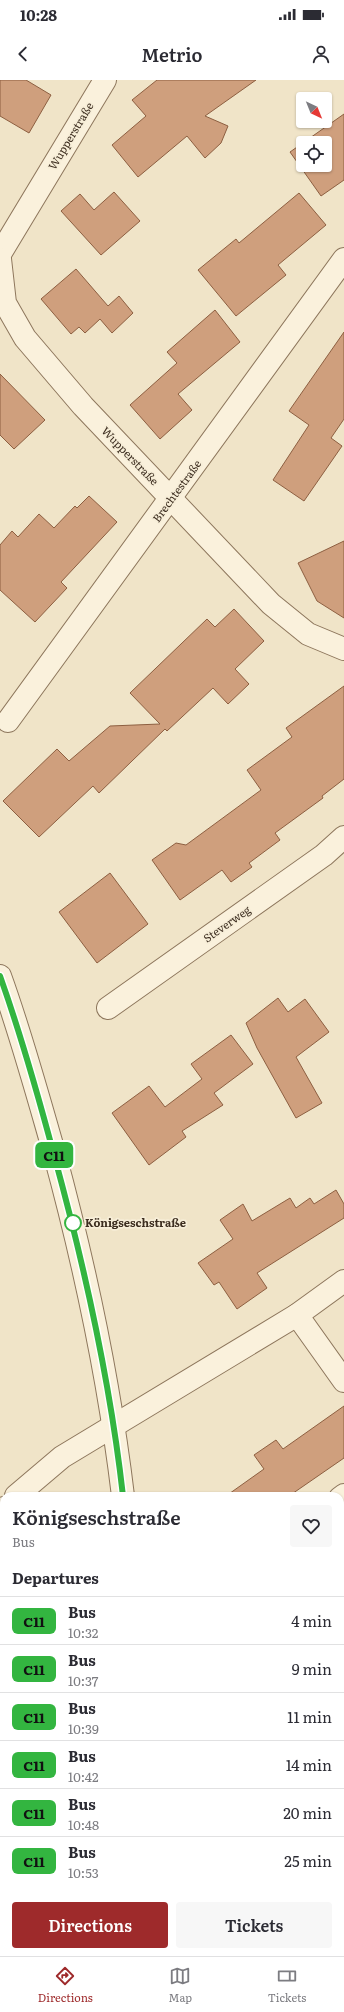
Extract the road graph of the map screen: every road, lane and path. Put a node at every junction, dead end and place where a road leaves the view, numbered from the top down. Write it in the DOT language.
graph roads {
  1 [pos="105,80"];
  2 [pos="0,254"];
  3 [pos="0,259"];
  4 [pos="344,259"];
  5 [pos="171,499"];
  6 [pos="344,649"];
  7 [pos="8,721"];
  8 [pos="344,837"];
  9 [pos="0,976"];
  10 [pos="108,1008"];
  11 [pos="344,1281"];
  12 [pos="297,1315"];
  13 [pos="344,1381"];
  14 [pos="115,1425"];
  15 [pos="21,1492"];
  16 [pos="122,1492"];
  1 -- 2 [label="street, Wupperstraße"];
  3 -- 5 [label="street, Wupperstraße"];
  4 -- 5 [label="street, Brechtestraße"];
  5 -- 6 [label="street, Wupperstraße"];
  5 -- 7 [label="street, Brechtestraße"];
  8 -- 10 [label="street, Steverweg"];
  9 -- 14 [label="street"];
  11 -- 12 [label="street"];
  12 -- 13 [label="street"];
  12 -- 14 [label="street"];
  14 -- 15 [label="street"];
  14 -- 16 [label="street"];
}
